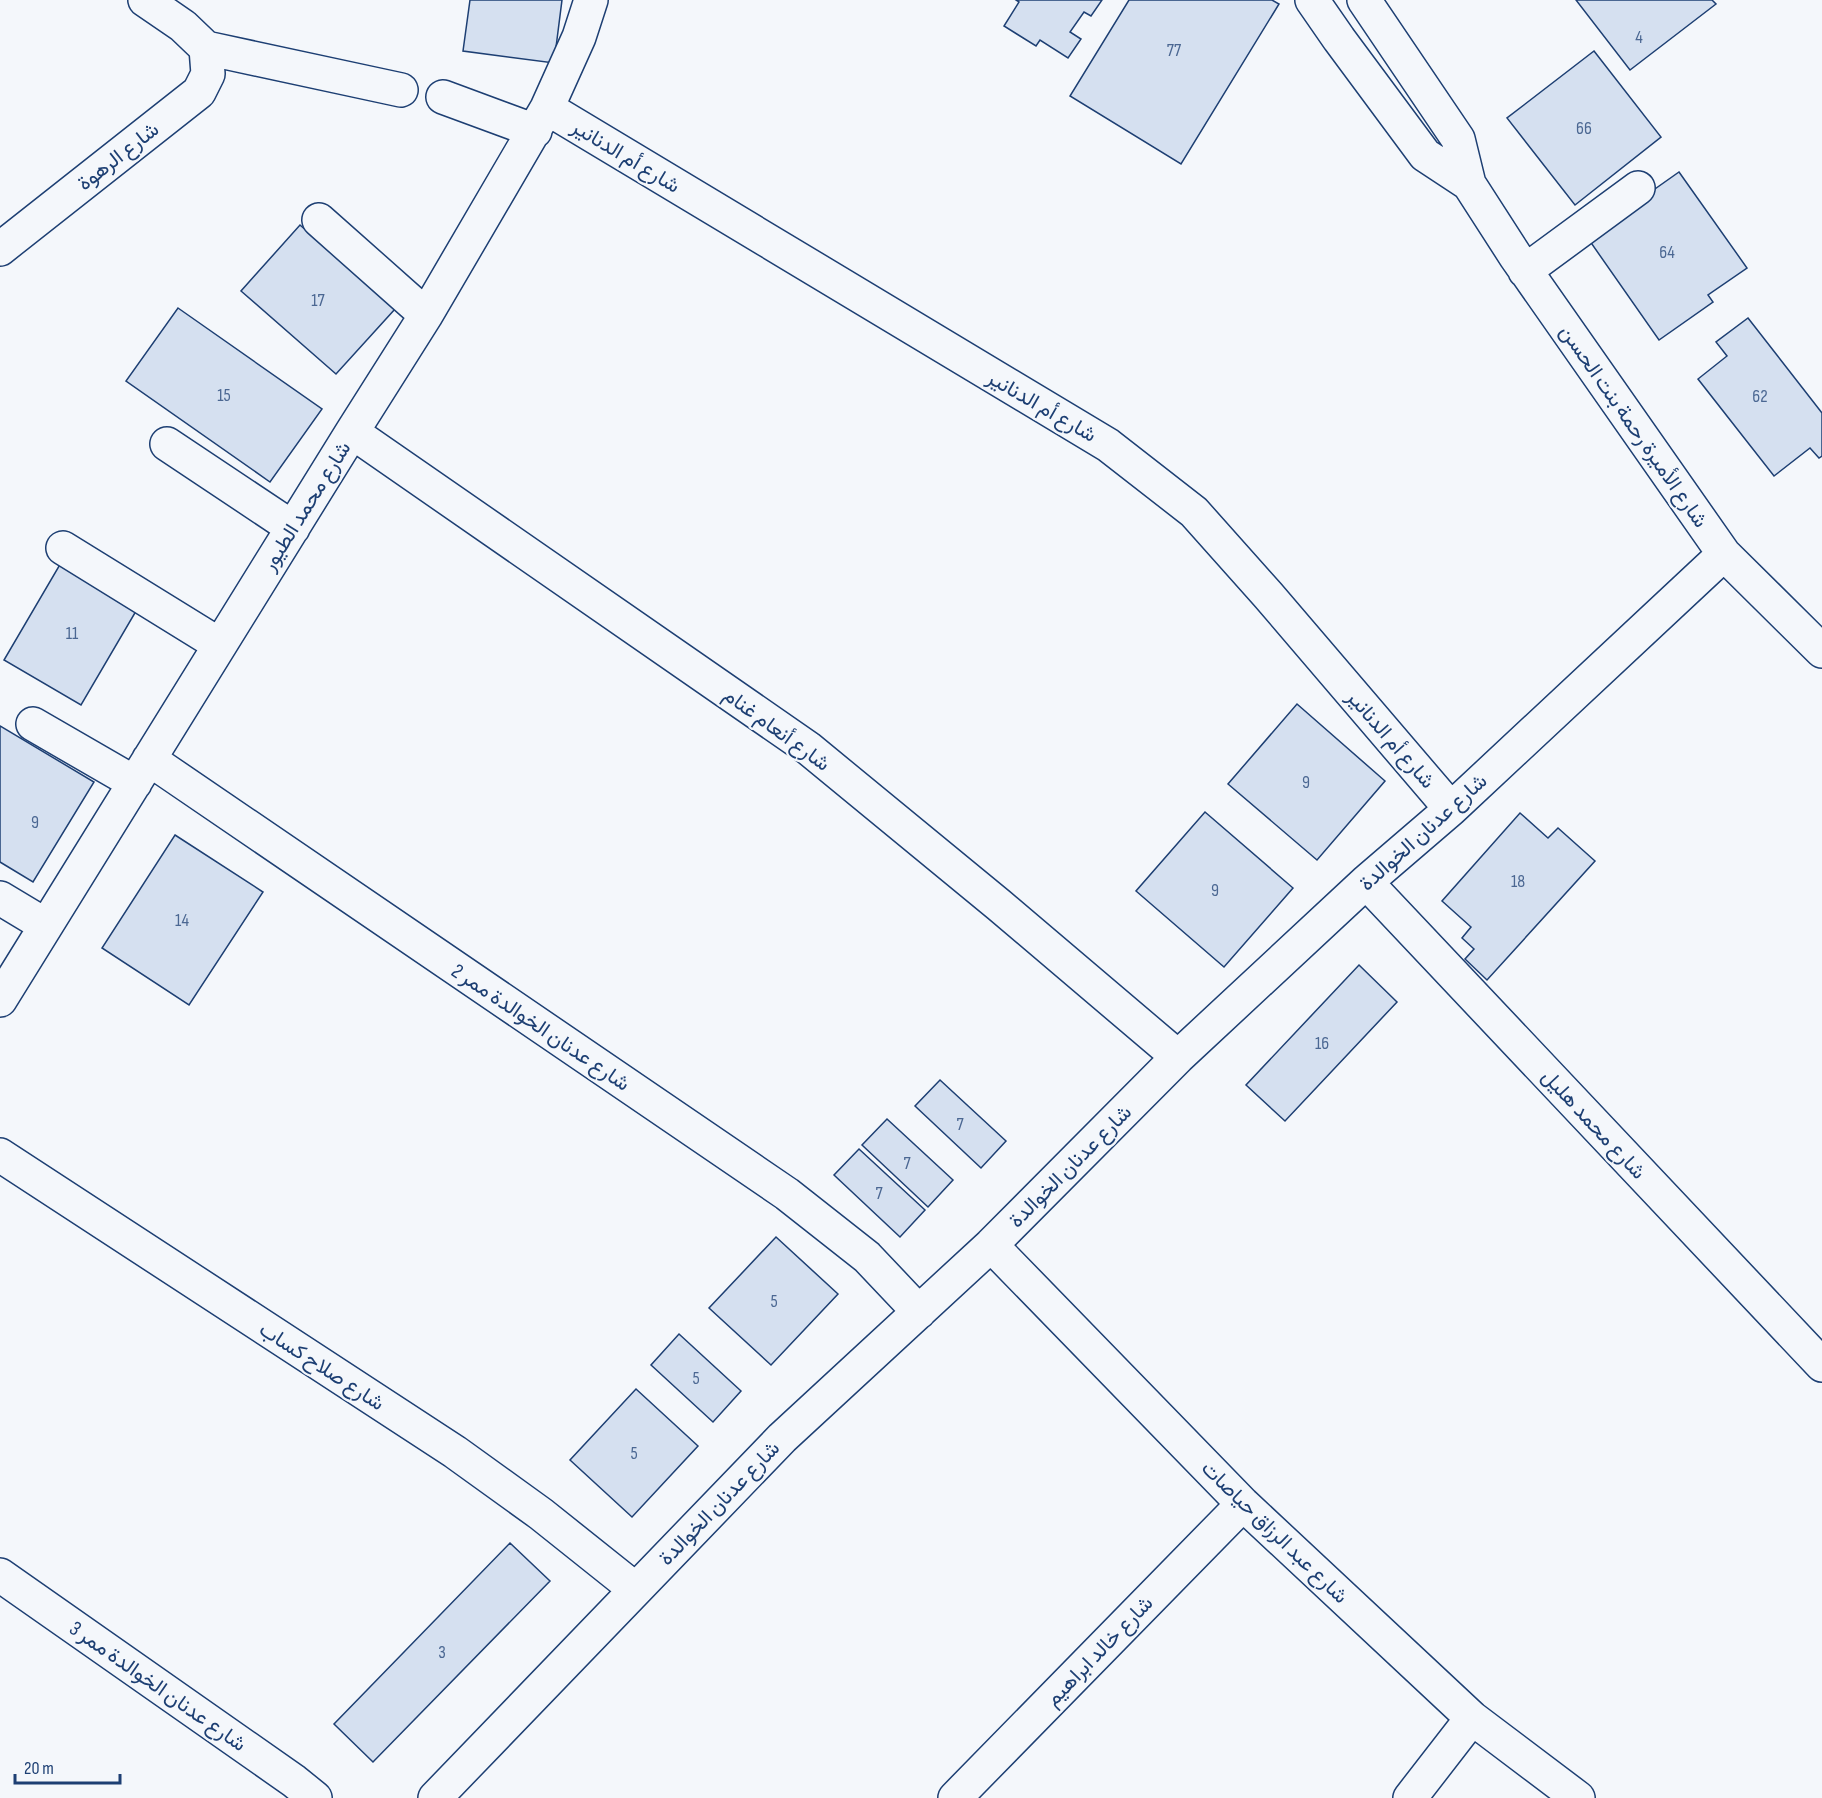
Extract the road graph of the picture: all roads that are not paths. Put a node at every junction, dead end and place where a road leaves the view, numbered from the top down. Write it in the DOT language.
graph roads {
  1 [pos="145,0"];
  2 [pos="591,0"];
  3 [pos="1312,0"];
  4 [pos="1372,3"];
  5 [pos="1339,39"];
  6 [pos="206,48"];
  7 [pos="401,90"];
  8 [pos="443,97"];
  9 [pos="541,120"];
  10 [pos="1469,184"];
  11 [pos="1638,188"];
  12 [pos="319,220"];
  13 [pos="0,249"];
  14 [pos="1526,271"];
  15 [pos="426,315"];
  16 [pos="352,432"];
  17 [pos="172,441"];
  18 [pos="296,523"];
  19 [pos="63,548"];
  20 [pos="1724,554"];
  21 [pos="220,645"];
  22 [pos="1822,651"];
  23 [pos="33,724"];
  24 [pos="142,771"];
  25 [pos="1451,809"];
  26 [pos="1366,882"];
  27 [pos="0,898"];
  28 [pos="45,925"];
  29 [pos="0,1000"];
  30 [pos="1178,1057"];
  31 [pos="0,1155"];
  32 [pos="991,1245"];
  33 [pos="919,1312"];
  34 [pos="1822,1365"];
  35 [pos="1243,1504"];
  36 [pos="0,1575"];
  37 [pos="635,1589"];
  38 [pos="1472,1718"];
  39 [pos="315,1798"];
  40 [pos="435,1798"];
  41 [pos="955,1798"];
  42 [pos="1410,1798"];
  43 [pos="1578,1798"];
  1 -- 6 [label="street"];
  2 -- 9 [label="street, شارع محمد الطيور"];
  3 -- 5 [label="street, شارع الأميرة رحمة بنت الحسن"];
  4 -- 5 [label="street"];
  4 -- 10 [label="street, شارع الأميرة رحمة بنت الحسن"];
  5 -- 10 [label="street, شارع الأميرة رحمة بنت الحسن"];
  6 -- 7 [label="street"];
  6 -- 13 [label="street, شارع الرهوة"];
  8 -- 9 [label="street, شارع أم الدنانير"];
  9 -- 15 [label="street, شارع محمد الطيور"];
  9 -- 25 [label="street, شارع أم الدنانير"];
  10 -- 14 [label="street, شارع الأميرة رحمة بنت الحسن"];
  11 -- 14 [label="street"];
  12 -- 15 [label="street"];
  14 -- 20 [label="street, شارع الأميرة رحمة بنت الحسن"];
  15 -- 16 [label="street, شارع محمد الطيور"];
  16 -- 18 [label="street, شارع محمد الطيور"];
  16 -- 30 [label="street, شارع أنعام غنام"];
  17 -- 18 [label="street"];
  18 -- 21 [label="street, شارع محمد الطيور"];
  19 -- 21 [label="street"];
  20 -- 22 [label="street, شارع الأميرة رحمة بنت الحسن"];
  20 -- 25 [label="street, شارع عدنان الخوالدة"];
  21 -- 24 [label="street, شارع محمد الطيور"];
  23 -- 24 [label="street, شارع عدنان الخوالدة ممر 2"];
  24 -- 28 [label="street, شارع محمد الطيور"];
  24 -- 33 [label="street, شارع عدنان الخوالدة ممر 2"];
  25 -- 26 [label="street, شارع عدنان الخوالدة"];
  26 -- 30 [label="street, شارع عدنان الخوالدة"];
  26 -- 34 [label="street, شارع محمد هليل"];
  27 -- 28 [label="street"];
  28 -- 29 [label="street, شارع محمد الطيور"];
  30 -- 32 [label="street, شارع عدنان الخوالدة"];
  31 -- 37 [label="street, شارع صلاح كساب"];
  32 -- 33 [label="street, شارع عدنان الخوالدة"];
  32 -- 35 [label="street, شارع عبد الرزاق حياصات"];
  33 -- 37 [label="street, شارع عدنان الخوالدة"];
  35 -- 38 [label="street, شارع عبد الرزاق حياصات"];
  35 -- 41 [label="street, شارع خالد ابراهيم"];
  36 -- 39 [label="street, شارع عدنان الخوالدة ممر 3"];
  37 -- 40 [label="street, شارع عدنان الخوالدة"];
  38 -- 42 [label="street"];
  38 -- 43 [label="street, شارع عبد الرزاق حياصات"];
}
